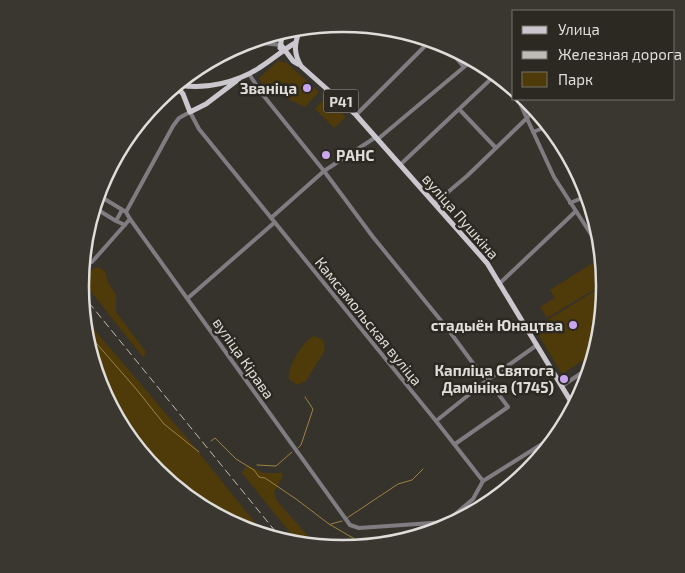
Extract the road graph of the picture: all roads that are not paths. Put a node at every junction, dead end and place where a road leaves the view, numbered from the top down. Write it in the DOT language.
graph roads {
  1 [pos="297,37"];
  2 [pos="284,39"];
  3 [pos="282,40"];
  4 [pos="294,43"];
  5 [pos="266,44"];
  6 [pos="425,46"];
  7 [pos="283,47"];
  8 [pos="276,55"];
  9 [pos="295,60"];
  10 [pos="459,61"];
  11 [pos="466,65"];
  12 [pos="464,67"];
  13 [pos="248,74"];
  14 [pos="241,77"];
  15 [pos="490,80"];
  16 [pos="218,84"];
  17 [pos="186,87"];
  18 [pos="189,87"];
  19 [pos="181,91"];
  20 [pos="183,94"];
  21 [pos="220,94"];
  22 [pos="523,108"];
  23 [pos="459,109"];
  24 [pos="190,112"];
  25 [pos="356,115"];
  26 [pos="528,117"];
  27 [pos="541,129"];
  28 [pos="533,132"];
  29 [pos="377,138"];
  30 [pos="496,148"];
  31 [pos="401,164"];
  32 [pos="324,171"];
  33 [pos="580,198"];
  34 [pos="104,199"];
  35 [pos="570,202"];
  36 [pos="435,203"];
  37 [pos="100,211"];
  38 [pos="124,211"];
  39 [pos="576,211"];
  40 [pos="271,218"];
  41 [pos="130,219"];
  42 [pos="116,221"];
  43 [pos="274,222"];
  44 [pos="125,224"];
  45 [pos="592,235"];
  46 [pos="92,262"];
  47 [pos="499,284"];
  48 [pos="188,298"];
  49 [pos="537,345"];
  50 [pos="581,373"];
  51 [pos="487,381"];
  52 [pos="562,386"];
  53 [pos="570,399"];
  54 [pos="436,421"];
  55 [pos="455,444"];
  56 [pos="541,445"];
  57 [pos="483,481"];
  58 [pos="456,513"];
  59 [pos="436,523"];
  1 -- 4 [label="main road"];
  2 -- 4 [label="main road"];
  3 -- 7 [label="main road"];
  4 -- 7 [label="main road"];
  4 -- 9 [label="main road"];
  5 -- 7 [label="street"];
  6 -- 25 [label="street"];
  7 -- 8 [label="main road"];
  7 -- 9 [label="main road, Р41"];
  8 -- 9 [label="main road"];
  8 -- 13 [label="main road"];
  9 -- 25 [label="main road, вуліца Пушкіна / Р41"];
  10 -- 12 [label="street"];
  11 -- 12 [label="street"];
  12 -- 29 [label="street"];
  13 -- 14 [label="main road"];
  13 -- 32 [label="street"];
  14 -- 16 [label="main road"];
  14 -- 21 [label="main road"];
  15 -- 23 [label="street"];
  16 -- 18 [label="main road"];
  16 -- 21 [label="main road"];
  17 -- 18 [label="main road"];
  18 -- 20 [label="main road"];
  19 -- 20 [label="main road"];
  20 -- 24 [label="main road"];
  21 -- 24 [label="main road"];
  22 -- 26 [label="street"];
  23 -- 30 [label="street"];
  23 -- 31 [label="street"];
  24 -- 38 [label="street"];
  24 -- 40 [label="street, Камсамольская вуліца"];
  25 -- 29 [label="main road, вуліца Пушкіна / Р41"];
  26 -- 28 [label="street"];
  26 -- 30 [label="street"];
  27 -- 28 [label="street"];
  28 -- 35 [label="street"];
  29 -- 31 [label="main road, вуліца Пушкіна / Р41"];
  29 -- 32 [label="street"];
  30 -- 36 [label="street"];
  31 -- 36 [label="main road, вуліца Пушкіна / Р41"];
  32 -- 40 [label="street"];
  32 -- 51 [label="street"];
  33 -- 35 [label="street"];
  34 -- 38 [label="street"];
  35 -- 39 [label="street"];
  36 -- 47 [label="main road, вуліца Пушкіна / Р41"];
  37 -- 42 [label="street"];
  38 -- 41 [label="street, вуліца Кірава"];
  38 -- 42 [label="street"];
  39 -- 45 [label="street"];
  39 -- 47 [label="street"];
  40 -- 43 [label="street, Камсамольская вуліца"];
  41 -- 44 [label="street"];
  41 -- 48 [label="street, вуліца Кірава"];
  42 -- 44 [label="street"];
  43 -- 48 [label="street"];
  43 -- 54 [label="street, Камсамольская вуліца"];
  44 -- 46 [label="street"];
  47 -- 49 [label="main road, вуліца Пушкіна / Р41"];
  48 -- 59 [label="street, вуліца Кірава"];
  49 -- 51 [label="street"];
  49 -- 52 [label="main road, вуліца Пушкіна / Р41"];
  50 -- 52 [label="street"];
  51 -- 54 [label="street"];
  51 -- 55 [label="street"];
  52 -- 53 [label="main road, вуліца Пушкіна / Р41"];
  54 -- 55 [label="street, Камсамольская вуліца"];
  55 -- 57 [label="street, Камсамольская вуліца"];
  56 -- 57 [label="street"];
  57 -- 58 [label="street, вуліца Кірава"];
}
